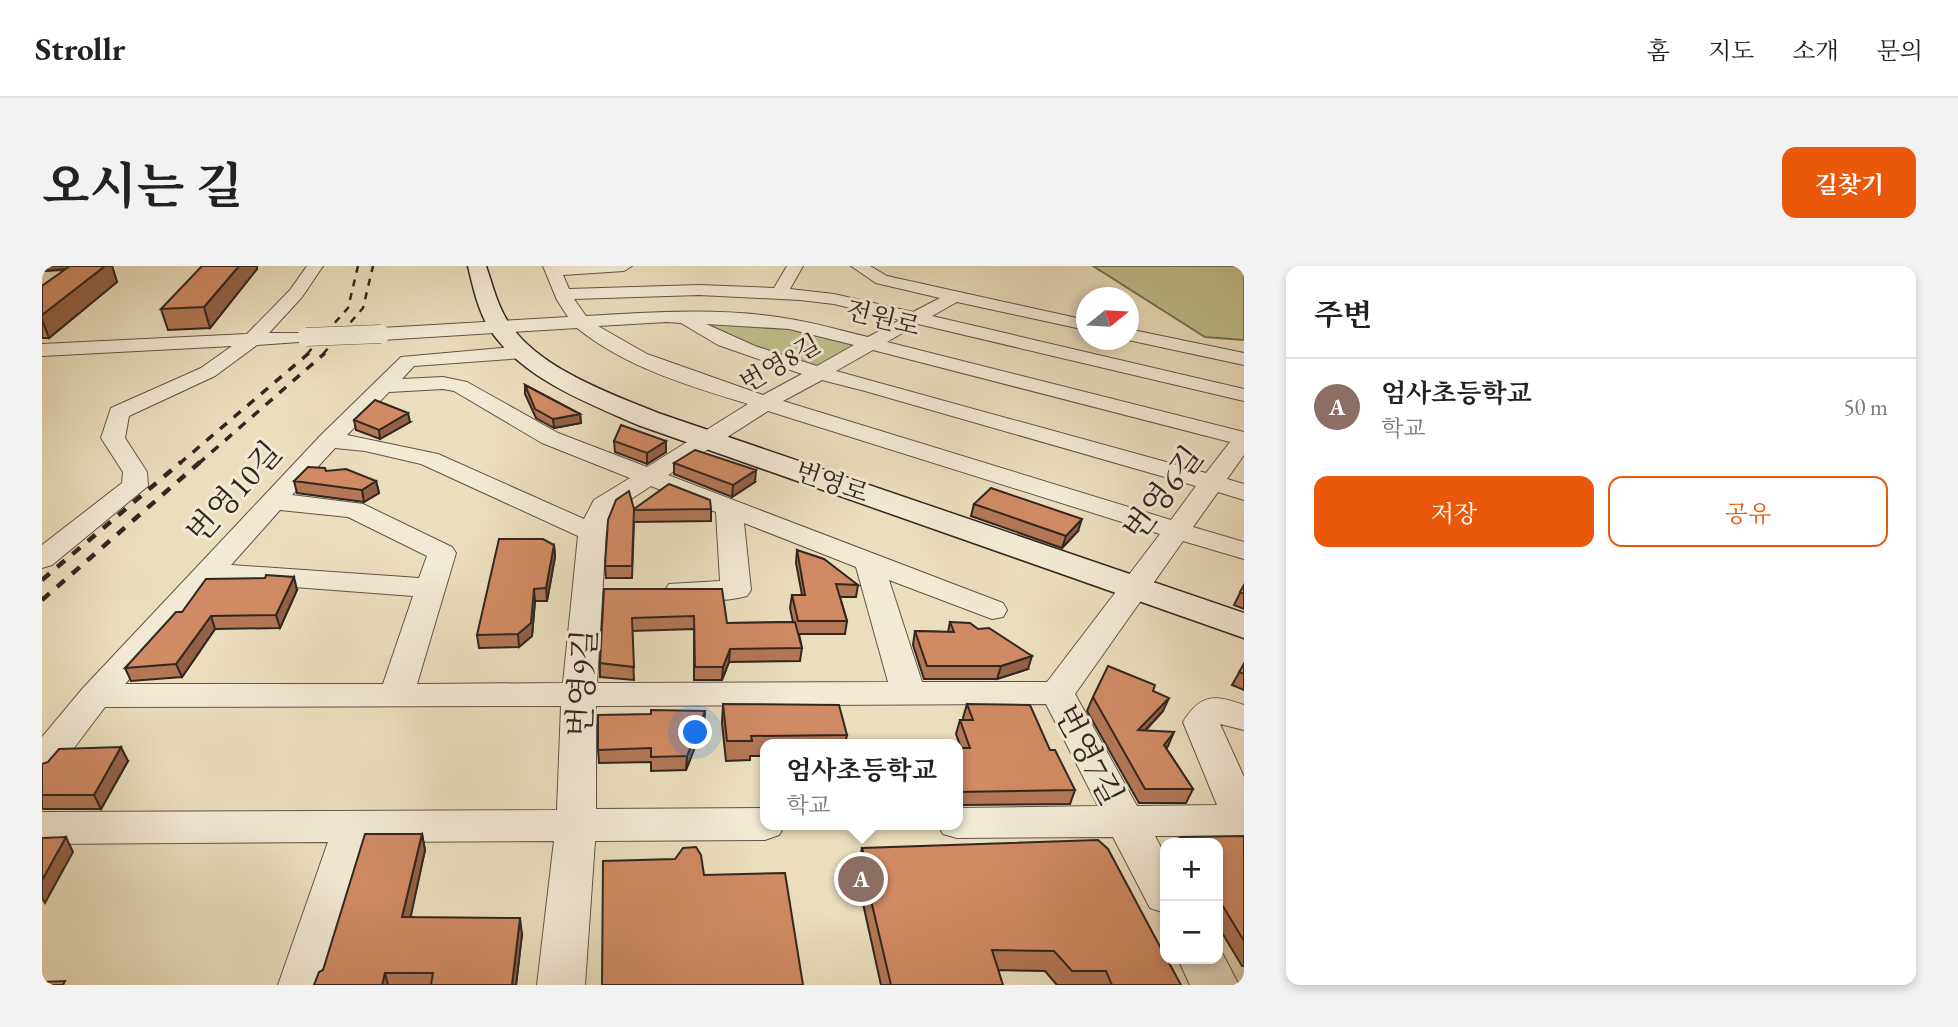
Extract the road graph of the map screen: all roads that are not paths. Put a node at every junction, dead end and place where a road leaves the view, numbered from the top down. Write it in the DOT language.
graph roads {
  1 [pos="315,266"];
  2 [pos="477,266"];
  3 [pos="624,266"];
  4 [pos="795,266"];
  5 [pos="859,266"];
  6 [pos="552,268"];
  7 [pos="701,272"];
  8 [pos="713,289"];
  9 [pos="780,292"];
  10 [pos="564,294"];
  11 [pos="955,296"];
  12 [pos="685,317"];
  13 [pos="918,317"];
  14 [pos="582,323"];
  15 [pos="1076,323"];
  16 [pos="500,328"];
  17 [pos="1139,336"];
  18 [pos="252,340"];
  19 [pos="872,344"];
  20 [pos="42,349"];
  21 [pos="523,352"];
  22 [pos="1244,359"];
  23 [pos="820,372"];
  24 [pos="382,386"];
  25 [pos="1244,395"];
  26 [pos="765,403"];
  27 [pos="708,439"];
  28 [pos="1244,439"];
  29 [pos="329,440"];
  30 [pos="648,476"];
  31 [pos="1213,483"];
  32 [pos="1244,492"];
  33 [pos="273,501"];
  34 [pos="729,508"];
  35 [pos="1178,530"];
  36 [pos="592,532"];
  37 [pos="1244,551"];
  38 [pos="42,559"];
  39 [pos="868,560"];
  40 [pos="208,572"];
  41 [pos="1133,587"];
  42 [pos="431,588"];
  43 [pos="655,590"];
  44 [pos="992,610"];
  45 [pos="1244,626"];
  46 [pos="908,692"];
  47 [pos="1057,693"];
  48 [pos="95,696"];
  49 [pos="396,696"];
  50 [pos="579,696"];
  51 [pos="1244,718"];
  52 [pos="42,763"];
  53 [pos="1243,821"];
  54 [pos="1124,822"];
  55 [pos="963,823"];
  56 [pos="760,824"];
  57 [pos="576,825"];
  58 [pos="354,826"];
  59 [pos="42,828"];
  60 [pos="1160,886"];
  61 [pos="1204,964"];
  62 [pos="302,985"];
  63 [pos="561,985"];
  64 [pos="1216,985"];
  1 -- 18 [label="street"];
  2 -- 16 [label="street, 번영로"];
  3 -- 6 [label="street"];
  4 -- 9 [label="street"];
  5 -- 11 [label="street"];
  6 -- 10 [label="street"];
  7 -- 8 [label="street"];
  8 -- 9 [label="street"];
  8 -- 10 [label="street"];
  9 -- 13 [label="street"];
  10 -- 14 [label="street"];
  11 -- 13 [label="street, 번영8길"];
  11 -- 15 [label="street"];
  12 -- 14 [label="street, 전원로"];
  12 -- 19 [label="street, 전원로"];
  12 -- 23 [label="street"];
  13 -- 19 [label="street, 번영8길"];
  13 -- 25 [label="street"];
  14 -- 16 [label="street, 전원로"];
  14 -- 26 [label="street"];
  16 -- 18 [label="street, 전원로, bridge"];
  16 -- 21 [label="street, 번영로"];
  17 -- 22 [label="street"];
  18 -- 20 [label="street, 전원로"];
  18 -- 38 [label="street"];
  19 -- 23 [label="street, 번영8길"];
  19 -- 28 [label="street, 전원로"];
  21 -- 24 [label="street, 번영10길"];
  21 -- 27 [label="street, 번영로"];
  23 -- 26 [label="street, 번영8길"];
  23 -- 31 [label="street"];
  24 -- 29 [label="street, 번영10길"];
  24 -- 30 [label="street"];
  26 -- 27 [label="street, 번영8길"];
  26 -- 35 [label="street"];
  27 -- 30 [label="street, 번영9길"];
  27 -- 41 [label="street, 번영로"];
  28 -- 31 [label="street, 번영6길"];
  29 -- 33 [label="street, 번영10길"];
  29 -- 36 [label="street"];
  30 -- 34 [label="street"];
  30 -- 36 [label="street, 번영9길"];
  31 -- 32 [label="street"];
  31 -- 35 [label="street, 번영6길"];
  33 -- 40 [label="street, 번영10길"];
  33 -- 42 [label="street"];
  34 -- 39 [label="street"];
  34 -- 43 [label="street"];
  35 -- 37 [label="street"];
  35 -- 41 [label="street, 번영6길"];
  36 -- 50 [label="street, 번영9길"];
  39 -- 44 [label="street"];
  39 -- 46 [label="street"];
  40 -- 42 [label="street"];
  40 -- 48 [label="street, 번영10길"];
  41 -- 45 [label="street, 번영로"];
  41 -- 47 [label="street, 번영7길"];
  42 -- 49 [label="street"];
  46 -- 47 [label="street"];
  46 -- 50 [label="street"];
  47 -- 54 [label="street, 번영7길"];
  48 -- 49 [label="street"];
  48 -- 52 [label="street, 번영10길"];
  49 -- 50 [label="street"];
  50 -- 57 [label="street, 번영9길"];
  51 -- 53 [label="street"];
  53 -- 54 [label="street"];
  54 -- 55 [label="street"];
  54 -- 60 [label="street, 번영7길"];
  56 -- 57 [label="street"];
  57 -- 58 [label="street"];
  57 -- 63 [label="street, 번영9길"];
  58 -- 59 [label="street"];
  58 -- 62 [label="street"];
  61 -- 64 [label="street"];
}
